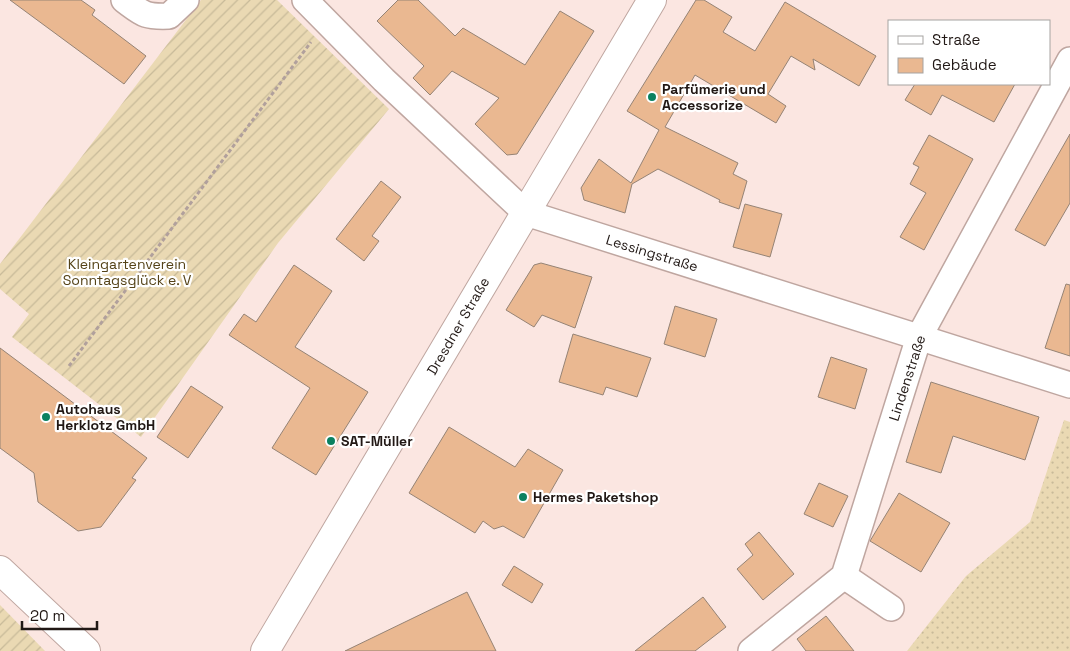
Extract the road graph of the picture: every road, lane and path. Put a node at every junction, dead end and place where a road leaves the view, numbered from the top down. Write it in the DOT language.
graph roads {
  1 [pos="124,0"];
  2 [pos="186,0"];
  3 [pos="305,0"];
  4 [pos="652,0"];
  5 [pos="326,21"];
  6 [pos="1070,60"];
  7 [pos="526,213"];
  8 [pos="919,337"];
  9 [pos="69,366"];
  10 [pos="1070,385"];
  11 [pos="0,570"];
  12 [pos="844,576"];
  13 [pos="891,608"];
  14 [pos="86,651"];
  15 [pos="265,651"];
  16 [pos="751,651"];
  1 -- 2 [label="street"];
  3 -- 5 [label="street, Lessingstraße"];
  4 -- 7 [label="main road, Dresdner Straße"];
  5 -- 7 [label="street, Lessingstraße"];
  5 -- 9 [label="path"];
  6 -- 8 [label="street, Lindenstraße"];
  7 -- 8 [label="street, Lessingstraße"];
  7 -- 15 [label="main road, Dresdner Straße"];
  8 -- 10 [label="street, Lessingstraße"];
  8 -- 12 [label="street, Lindenstraße"];
  11 -- 14 [label="main road"];
  12 -- 13 [label="street"];
  12 -- 16 [label="street"];
}
